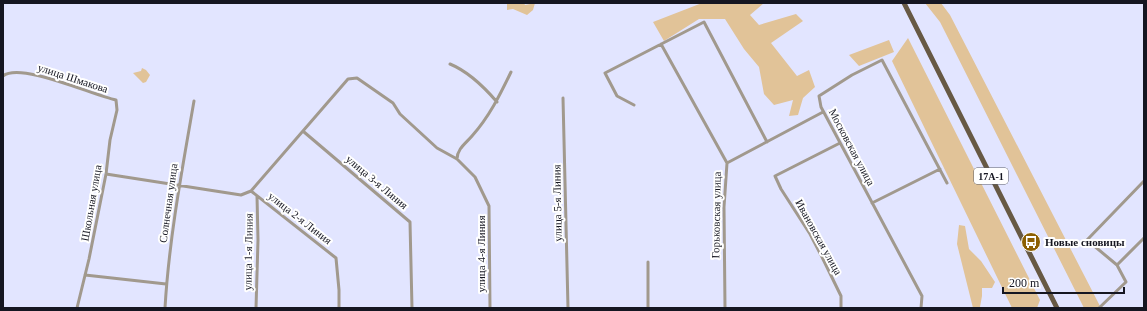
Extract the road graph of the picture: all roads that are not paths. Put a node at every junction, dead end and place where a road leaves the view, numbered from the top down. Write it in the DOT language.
graph roads {
  1 [pos="904,3"];
  2 [pos="662,44"];
  3 [pos="450,64"];
  4 [pos="511,72"];
  5 [pos="3,76"];
  6 [pos="563,98"];
  7 [pos="116,100"];
  8 [pos="194,102"];
  9 [pos="497,102"];
  10 [pos="634,105"];
  11 [pos="823,112"];
  12 [pos="304,132"];
  13 [pos="767,142"];
  14 [pos="840,143"];
  15 [pos="457,159"];
  16 [pos="727,163"];
  17 [pos="940,169"];
  18 [pos="106,174"];
  19 [pos="1144,181"];
  20 [pos="947,183"];
  21 [pos="178,187"];
  22 [pos="251,191"];
  23 [pos="257,196"];
  24 [pos="872,203"];
  25 [pos="1144,238"];
  26 [pos="648,262"];
  27 [pos="1117,265"];
  28 [pos="85,275"];
  29 [pos="166,284"];
  30 [pos="77,308"];
  31 [pos="165,308"];
  32 [pos="256,308"];
  33 [pos="339,308"];
  34 [pos="412,308"];
  35 [pos="490,308"];
  36 [pos="568,308"];
  37 [pos="648,308"];
  38 [pos="725,308"];
  39 [pos="841,308"];
  40 [pos="921,308"];
  41 [pos="1057,308"];
  42 [pos="1099,308"];
  1 -- 41 [label="main road, 17А-1"];
  2 -- 10 [label="street"];
  2 -- 13 [label="street"];
  2 -- 16 [label="street, Горьковская улица"];
  3 -- 9 [label="street"];
  4 -- 9 [label="street"];
  5 -- 7 [label="street, улица Шмакова"];
  6 -- 36 [label="street, улица 5-я Линия"];
  7 -- 18 [label="street, Школьная улица"];
  8 -- 21 [label="street, Солнечная улица"];
  9 -- 15 [label="street"];
  11 -- 13 [label="street"];
  11 -- 14 [label="street, Московская улица"];
  11 -- 17 [label="street, Московская улица"];
  12 -- 15 [label="street, улица 4-я Линия"];
  12 -- 22 [label="street"];
  12 -- 34 [label="street, улица 3-я Линия"];
  13 -- 16 [label="street"];
  14 -- 24 [label="street, Московская улица"];
  14 -- 39 [label="street, Ивановская улица"];
  15 -- 35 [label="street, улица 4-я Линия"];
  16 -- 38 [label="street, Горьковская улица"];
  17 -- 20 [label="street, Московская улица"];
  17 -- 24 [label="street"];
  18 -- 21 [label="street"];
  18 -- 28 [label="street, Школьная улица"];
  19 -- 27 [label="street"];
  21 -- 22 [label="street"];
  21 -- 29 [label="street, Солнечная улица"];
  22 -- 23 [label="street, улица 2-я Линия"];
  23 -- 32 [label="street, улица 1-я Линия"];
  23 -- 33 [label="street, улица 2-я Линия"];
  24 -- 40 [label="street, Московская улица"];
  25 -- 27 [label="street"];
  26 -- 37 [label="street"];
  27 -- 42 [label="street"];
  28 -- 29 [label="street"];
  28 -- 30 [label="street, Школьная улица"];
  29 -- 31 [label="street, Солнечная улица"];
}
